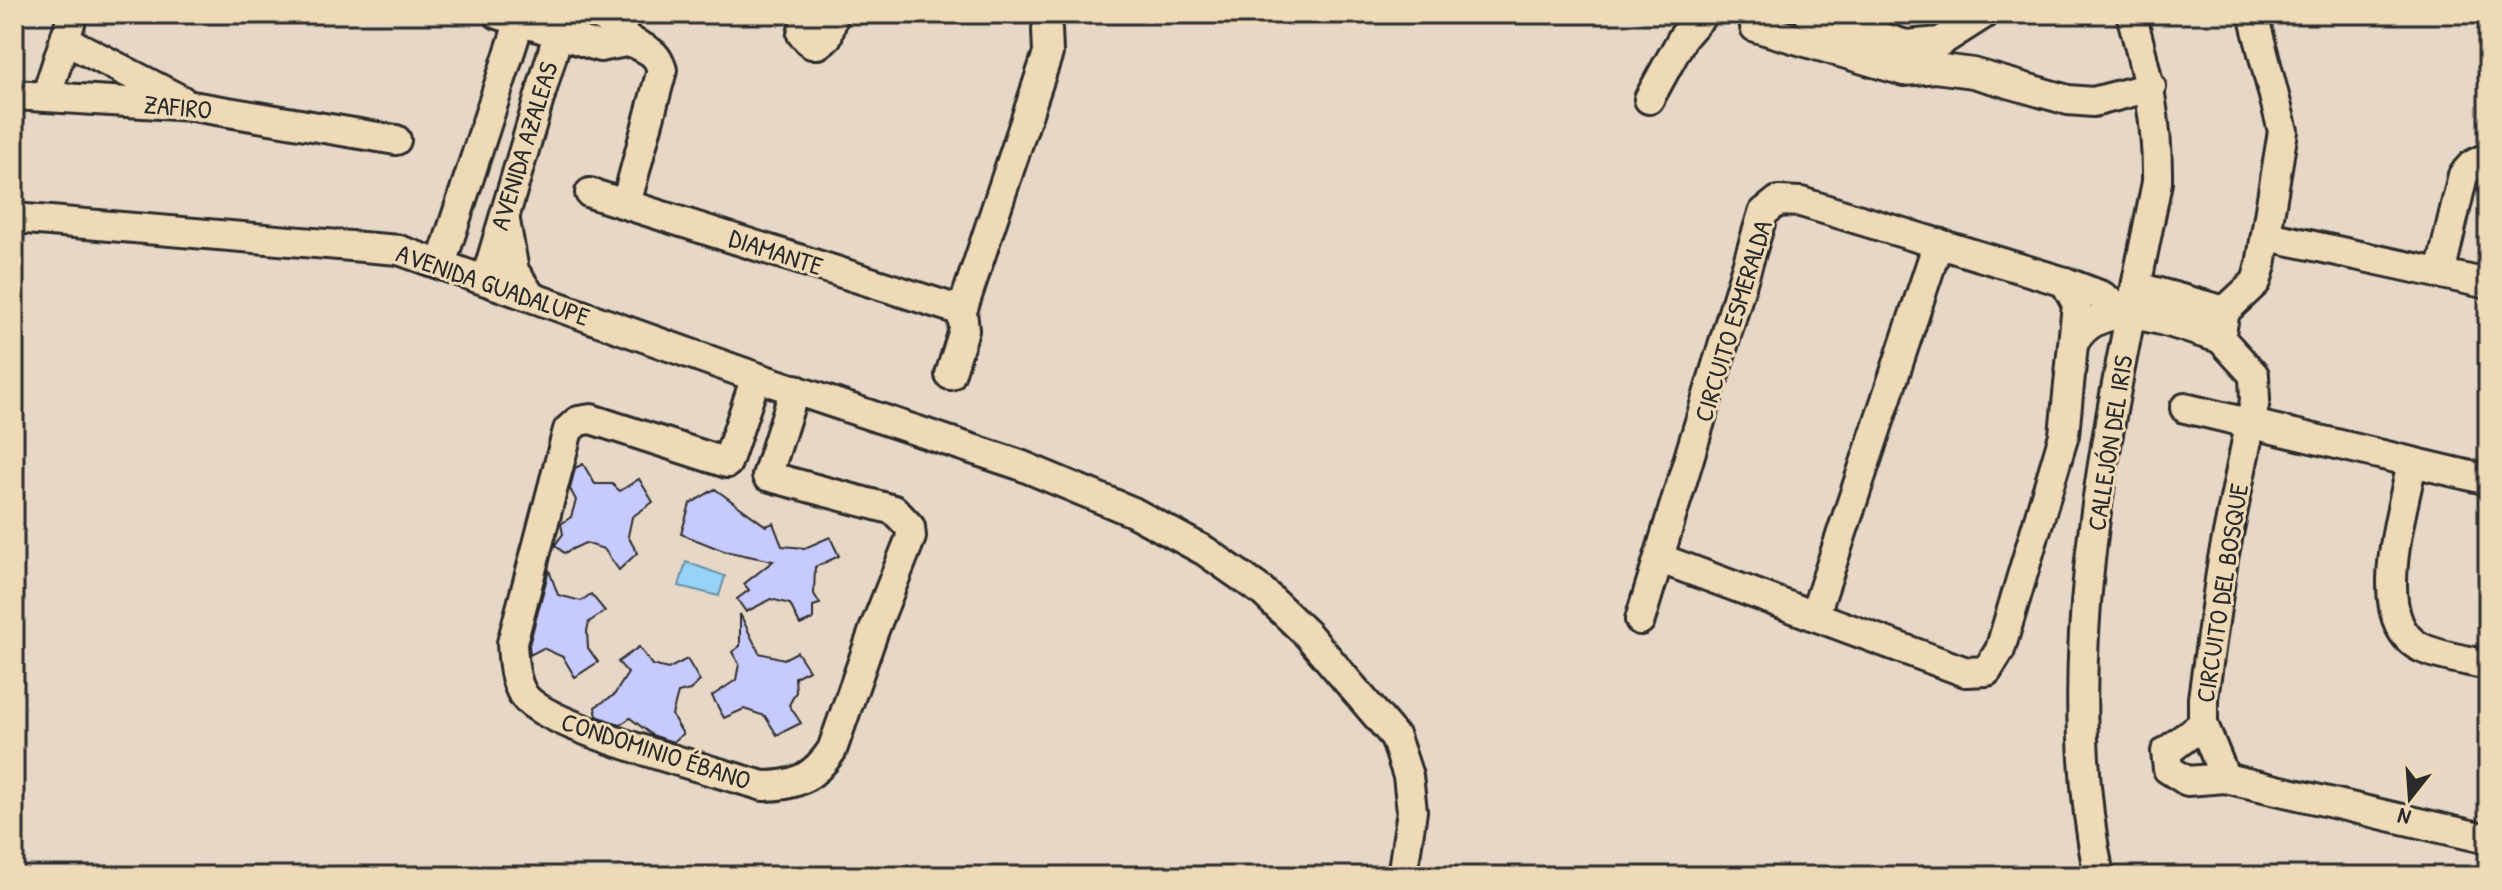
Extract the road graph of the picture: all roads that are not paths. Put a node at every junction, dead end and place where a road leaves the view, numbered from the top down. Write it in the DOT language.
graph roads {
  1 [pos="596,14"];
  2 [pos="808,14"];
  3 [pos="834,14"];
  4 [pos="1703,14"];
  5 [pos="1809,14"];
  6 [pos="1984,14"];
  7 [pos="2131,14"];
  8 [pos="2253,14"];
  9 [pos="514,16"];
  10 [pos="561,24"];
  11 [pos="69,27"];
  12 [pos="1755,27"];
  13 [pos="1047,29"];
  14 [pos="631,41"];
  15 [pos="2151,87"];
  16 [pos="14,95"];
  17 [pos="46,97"];
  18 [pos="1649,99"];
  19 [pos="192,106"];
  20 [pos="396,140"];
  21 [pos="476,154"];
  22 [pos="2488,157"];
  23 [pos="517,167"];
  24 [pos="590,193"];
  25 [pos="626,204"];
  26 [pos="503,210"];
  27 [pos="14,218"];
  28 [pos="453,222"];
  29 [pos="2268,236"];
  30 [pos="1938,243"];
  31 [pos="399,250"];
  32 [pos="441,264"];
  33 [pos="2440,274"];
  34 [pos="486,279"];
  35 [pos="2065,282"];
  36 [pos="2488,284"];
  37 [pos="2137,287"];
  38 [pos="530,295"];
  39 [pos="962,311"];
  40 [pos="2131,315"];
  41 [pos="2223,325"];
  42 [pos="2074,342"];
  43 [pos="950,375"];
  44 [pos="756,377"];
  45 [pos="795,389"];
  46 [pos="2185,408"];
  47 [pos="2250,423"];
  48 [pos="2412,462"];
  49 [pos="2488,480"];
  50 [pos="1661,559"];
  51 [pos="1815,614"];
  52 [pos="1640,620"];
  53 [pos="2488,665"];
  54 [pos="2203,724"];
  55 [pos="2225,778"];
  56 [pos="2488,839"];
  57 [pos="1402,876"];
  58 [pos="2099,876"];
  1 -- 14 [label="street"];
  2 -- 3 [label="street"];
  4 -- 18 [label="street"];
  5 -- 6 [label="street"];
  7 -- 15 [label="street, CALLEJÓN DEL IRIS"];
  8 -- 29 [label="street"];
  9 -- 10 [label="street"];
  9 -- 21 [label="street, AVENIDA AZALEAS"];
  10 -- 14 [label="street"];
  10 -- 23 [label="street, AVENIDA AZALEAS"];
  11 -- 17 [label="street"];
  11 -- 19 [label="street"];
  12 -- 15 [label="street"];
  13 -- 39 [label="street"];
  14 -- 25 [label="street"];
  15 -- 37 [label="street, CALLEJÓN DEL IRIS"];
  16 -- 17 [label="street, ZAFIRO"];
  17 -- 19 [label="street, ZAFIRO"];
  19 -- 20 [label="street, ZAFIRO"];
  21 -- 23 [label="street"];
  21 -- 28 [label="street, AVENIDA AZALEAS"];
  22 -- 33 [label="street"];
  23 -- 26 [label="street, AVENIDA AZALEAS"];
  24 -- 25 [label="street, DIAMANTE"];
  25 -- 39 [label="street, DIAMANTE"];
  26 -- 34 [label="street, AVENIDA AZALEAS"];
  26 -- 38 [label="street"];
  27 -- 31 [label="street, AVENIDA GUADALUPE"];
  28 -- 31 [label="street"];
  28 -- 32 [label="street, AVENIDA AZALEAS"];
  29 -- 33 [label="street"];
  29 -- 41 [label="street"];
  30 -- 35 [label="street, CIRCUITO ESMERALDA"];
  30 -- 50 [label="street, CIRCUITO ESMERALDA"];
  30 -- 51 [label="street"];
  31 -- 32 [label="street, AVENIDA GUADALUPE"];
  32 -- 34 [label="street, AVENIDA GUADALUPE"];
  33 -- 36 [label="street"];
  34 -- 38 [label="street, AVENIDA GUADALUPE"];
  35 -- 40 [label="street, CIRCUITO ESMERALDA"];
  35 -- 42 [label="street"];
  37 -- 40 [label="street, CALLEJÓN DEL IRIS"];
  37 -- 41 [label="street"];
  38 -- 44 [label="street, AVENIDA GUADALUPE"];
  39 -- 43 [label="street"];
  40 -- 41 [label="street"];
  40 -- 42 [label="street"];
  40 -- 58 [label="street, CALLEJÓN DEL IRIS"];
  41 -- 47 [label="street, CIRCUITO DEL BOSQUE"];
  42 -- 51 [label="street"];
  44 -- 45 [label="street, AVENIDA GUADALUPE"];
  44 -- 45 [label="street, CONDOMINIO ÉBANO"];
  45 -- 57 [label="street, AVENIDA GUADALUPE"];
  46 -- 47 [label="street"];
  47 -- 48 [label="street"];
  47 -- 54 [label="street, CIRCUITO DEL BOSQUE"];
  48 -- 49 [label="street"];
  48 -- 53 [label="street"];
  50 -- 51 [label="street"];
  50 -- 52 [label="street, CIRCUITO ESMERALDA"];
  54 -- 55 [label="street, CIRCUITO DEL BOSQUE"];
  54 -- 55 [label="street"];
  55 -- 56 [label="street"];
}
